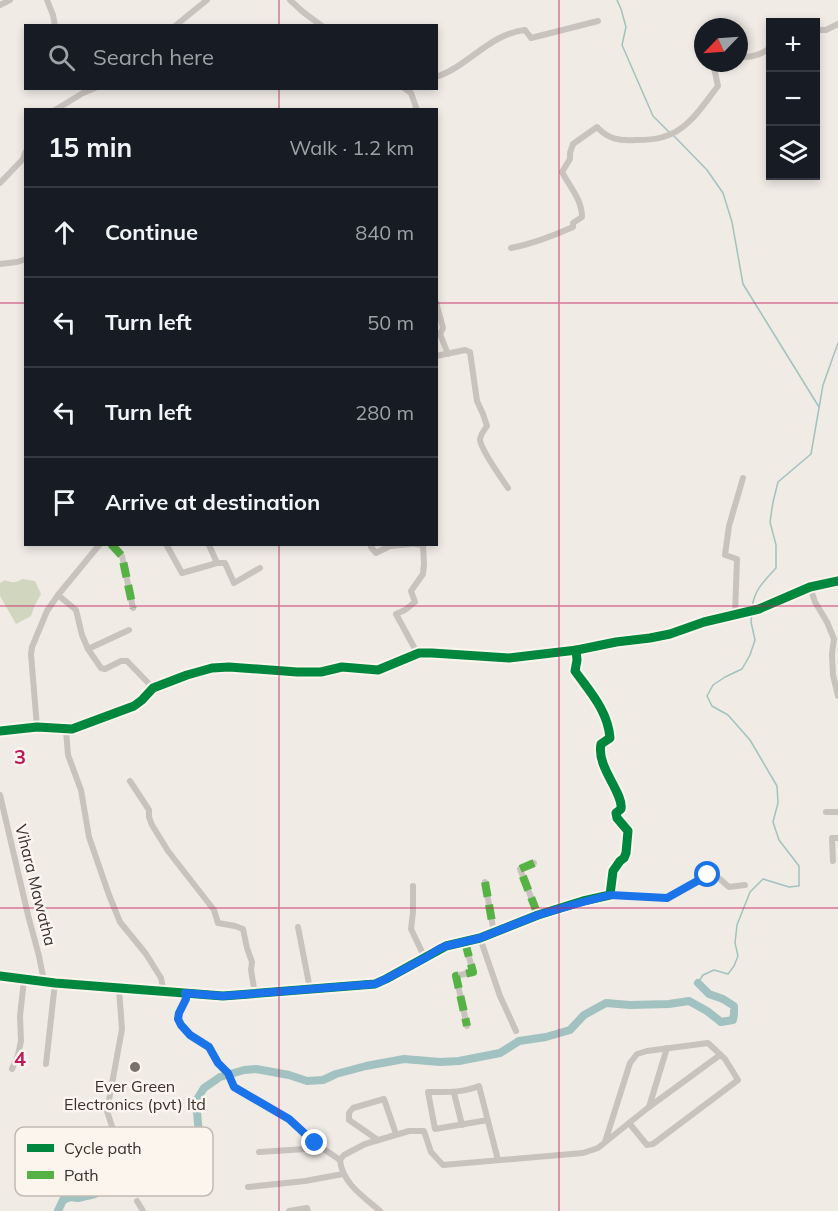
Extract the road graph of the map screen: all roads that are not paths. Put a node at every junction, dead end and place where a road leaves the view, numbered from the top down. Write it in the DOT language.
graph roads {
  1 [pos="10,0"];
  2 [pos="47,0"];
  3 [pos="207,0"];
  4 [pos="295,2"];
  5 [pos="0,5"];
  6 [pos="598,21"];
  7 [pos="55,24"];
  8 [pos="177,24"];
  9 [pos="319,24"];
  10 [pos="838,24"];
  11 [pos="820,30"];
  12 [pos="766,51"];
  13 [pos="748,57"];
  14 [pos="715,72"];
  15 [pos="438,76"];
  16 [pos="407,90"];
  17 [pos="415,90"];
  18 [pos="82,91"];
  19 [pos="411,93"];
  20 [pos="58,108"];
  21 [pos="416,108"];
  22 [pos="24,156"];
  23 [pos="0,183"];
  24 [pos="511,248"];
  25 [pos="24,260"];
  26 [pos="0,264"];
  27 [pos="438,309"];
  28 [pos="448,354"];
  29 [pos="438,356"];
  30 [pos="743,478"];
  31 [pos="508,488"];
  32 [pos="98,546"];
  33 [pos="113,546"];
  34 [pos="167,546"];
  35 [pos="209,546"];
  36 [pos="390,546"];
  37 [pos="423,546"];
  38 [pos="370,547"];
  39 [pos="217,563"];
  40 [pos="260,568"];
  41 [pos="838,581"];
  42 [pos="810,587"];
  43 [pos="58,595"];
  44 [pos="133,608"];
  45 [pos="735,615"];
  46 [pos="129,630"];
  47 [pos="88,649"];
  48 [pos="576,650"];
  49 [pos="415,655"];
  50 [pos="153,688"];
  51 [pos="838,696"];
  52 [pos="37,728"];
  53 [pos="0,730"];
  54 [pos="66,730"];
  55 [pos="130,781"];
  56 [pos="0,795"];
  57 [pos="826,812"];
  58 [pos="838,812"];
  59 [pos="838,838"];
  60 [pos="833,861"];
  61 [pos="534,863"];
  62 [pos="485,882"];
  63 [pos="745,885"];
  64 [pos="413,886"];
  65 [pos="610,895"];
  66 [pos="538,915"];
  67 [pos="298,927"];
  68 [pos="494,933"];
  69 [pos="480,938"];
  70 [pos="465,942"];
  71 [pos="425,958"];
  72 [pos="0,976"];
  73 [pos="24,980"];
  74 [pos="44,981"];
  75 [pos="55,983"];
  76 [pos="119,988"];
  77 [pos="310,989"];
  78 [pos="162,991"];
  79 [pos="185,993"];
  80 [pos="255,994"];
  81 [pos="467,1026"];
  82 [pos="516,1031"];
  83 [pos="667,1048"];
  84 [pos="720,1055"];
  85 [pos="46,1064"];
  86 [pos="12,1069"];
  87 [pos="454,1092"];
  88 [pos="649,1107"];
  89 [pos="488,1120"];
  90 [pos="629,1123"];
  91 [pos="462,1125"];
  92 [pos="112,1127"];
  93 [pos="435,1129"];
  94 [pos="424,1131"];
  95 [pos="396,1134"];
  96 [pos="378,1140"];
  97 [pos="605,1142"];
  98 [pos="321,1148"];
  99 [pos="259,1152"];
  100 [pos="340,1160"];
  101 [pos="498,1160"];
  102 [pos="343,1174"];
  103 [pos="248,1187"];
  104 [pos="136,1201"];
  105 [pos="142,1211"];
  106 [pos="289,1211"];
  107 [pos="308,1211"];
  108 [pos="380,1211"];
  1 -- 5 [label="street"];
  2 -- 7 [label="street"];
  3 -- 8 [label="street"];
  4 -- 9 [label="street"];
  6 -- 15 [label="street"];
  10 -- 11 [label="street"];
  12 -- 13 [label="street"];
  14 -- 24 [label="street"];
  16 -- 19 [label="street"];
  17 -- 19 [label="street"];
  18 -- 20 [label="street"];
  19 -- 21 [label="street"];
  22 -- 23 [label="street"];
  25 -- 26 [label="street"];
  27 -- 28 [label="street"];
  28 -- 29 [label="street"];
  28 -- 31 [label="street"];
  30 -- 45 [label="street"];
  32 -- 43 [label="street"];
  33 -- 44 [label="street"];
  34 -- 39 [label="street"];
  35 -- 39 [label="street"];
  36 -- 38 [label="street"];
  37 -- 49 [label="street"];
  39 -- 40 [label="street"];
  41 -- 42 [label="street"];
  42 -- 45 [label="street"];
  42 -- 51 [label="street"];
  43 -- 47 [label="street"];
  43 -- 52 [label="street"];
  45 -- 48 [label="street"];
  46 -- 47 [label="street"];
  47 -- 50 [label="street"];
  48 -- 49 [label="street"];
  48 -- 65 [label="street"];
  49 -- 50 [label="street"];
  50 -- 54 [label="street"];
  52 -- 53 [label="street"];
  52 -- 54 [label="street"];
  54 -- 78 [label="street"];
  55 -- 80 [label="street"];
  56 -- 74 [label="street, Vihara Mawatha"];
  57 -- 58 [label="street"];
  59 -- 60 [label="street"];
  61 -- 66 [label="street"];
  62 -- 68 [label="street"];
  63 -- 65 [label="street"];
  64 -- 71 [label="street"];
  65 -- 66 [label="street"];
  66 -- 68 [label="street"];
  67 -- 77 [label="street"];
  68 -- 69 [label="street"];
  69 -- 70 [label="street"];
  69 -- 82 [label="street"];
  70 -- 71 [label="street"];
  70 -- 81 [label="street"];
  71 -- 77 [label="street"];
  72 -- 73 [label="street"];
  73 -- 74 [label="street"];
  73 -- 86 [label="street"];
  74 -- 75 [label="street"];
  75 -- 76 [label="street"];
  75 -- 85 [label="street"];
  76 -- 78 [label="street"];
  76 -- 92 [label="street"];
  77 -- 80 [label="street"];
  78 -- 79 [label="street"];
  79 -- 80 [label="street"];
  79 -- 98 [label="street"];
  83 -- 84 [label="street"];
  83 -- 88 [label="street"];
  83 -- 97 [label="street"];
  84 -- 88 [label="street"];
  84 -- 90 [label="street"];
  87 -- 89 [label="street"];
  87 -- 91 [label="street"];
  87 -- 93 [label="street"];
  88 -- 90 [label="street"];
  89 -- 91 [label="street"];
  89 -- 101 [label="street"];
  90 -- 97 [label="street"];
  91 -- 93 [label="street"];
  93 -- 94 [label="street"];
  94 -- 95 [label="street"];
  94 -- 101 [label="street"];
  95 -- 96 [label="street"];
  95 -- 96 [label="street"];
  96 -- 100 [label="street"];
  97 -- 101 [label="street"];
  98 -- 99 [label="street"];
  98 -- 100 [label="street"];
  100 -- 102 [label="street"];
  102 -- 103 [label="street"];
  102 -- 108 [label="street"];
  104 -- 105 [label="street"];
  106 -- 107 [label="street"];
}
